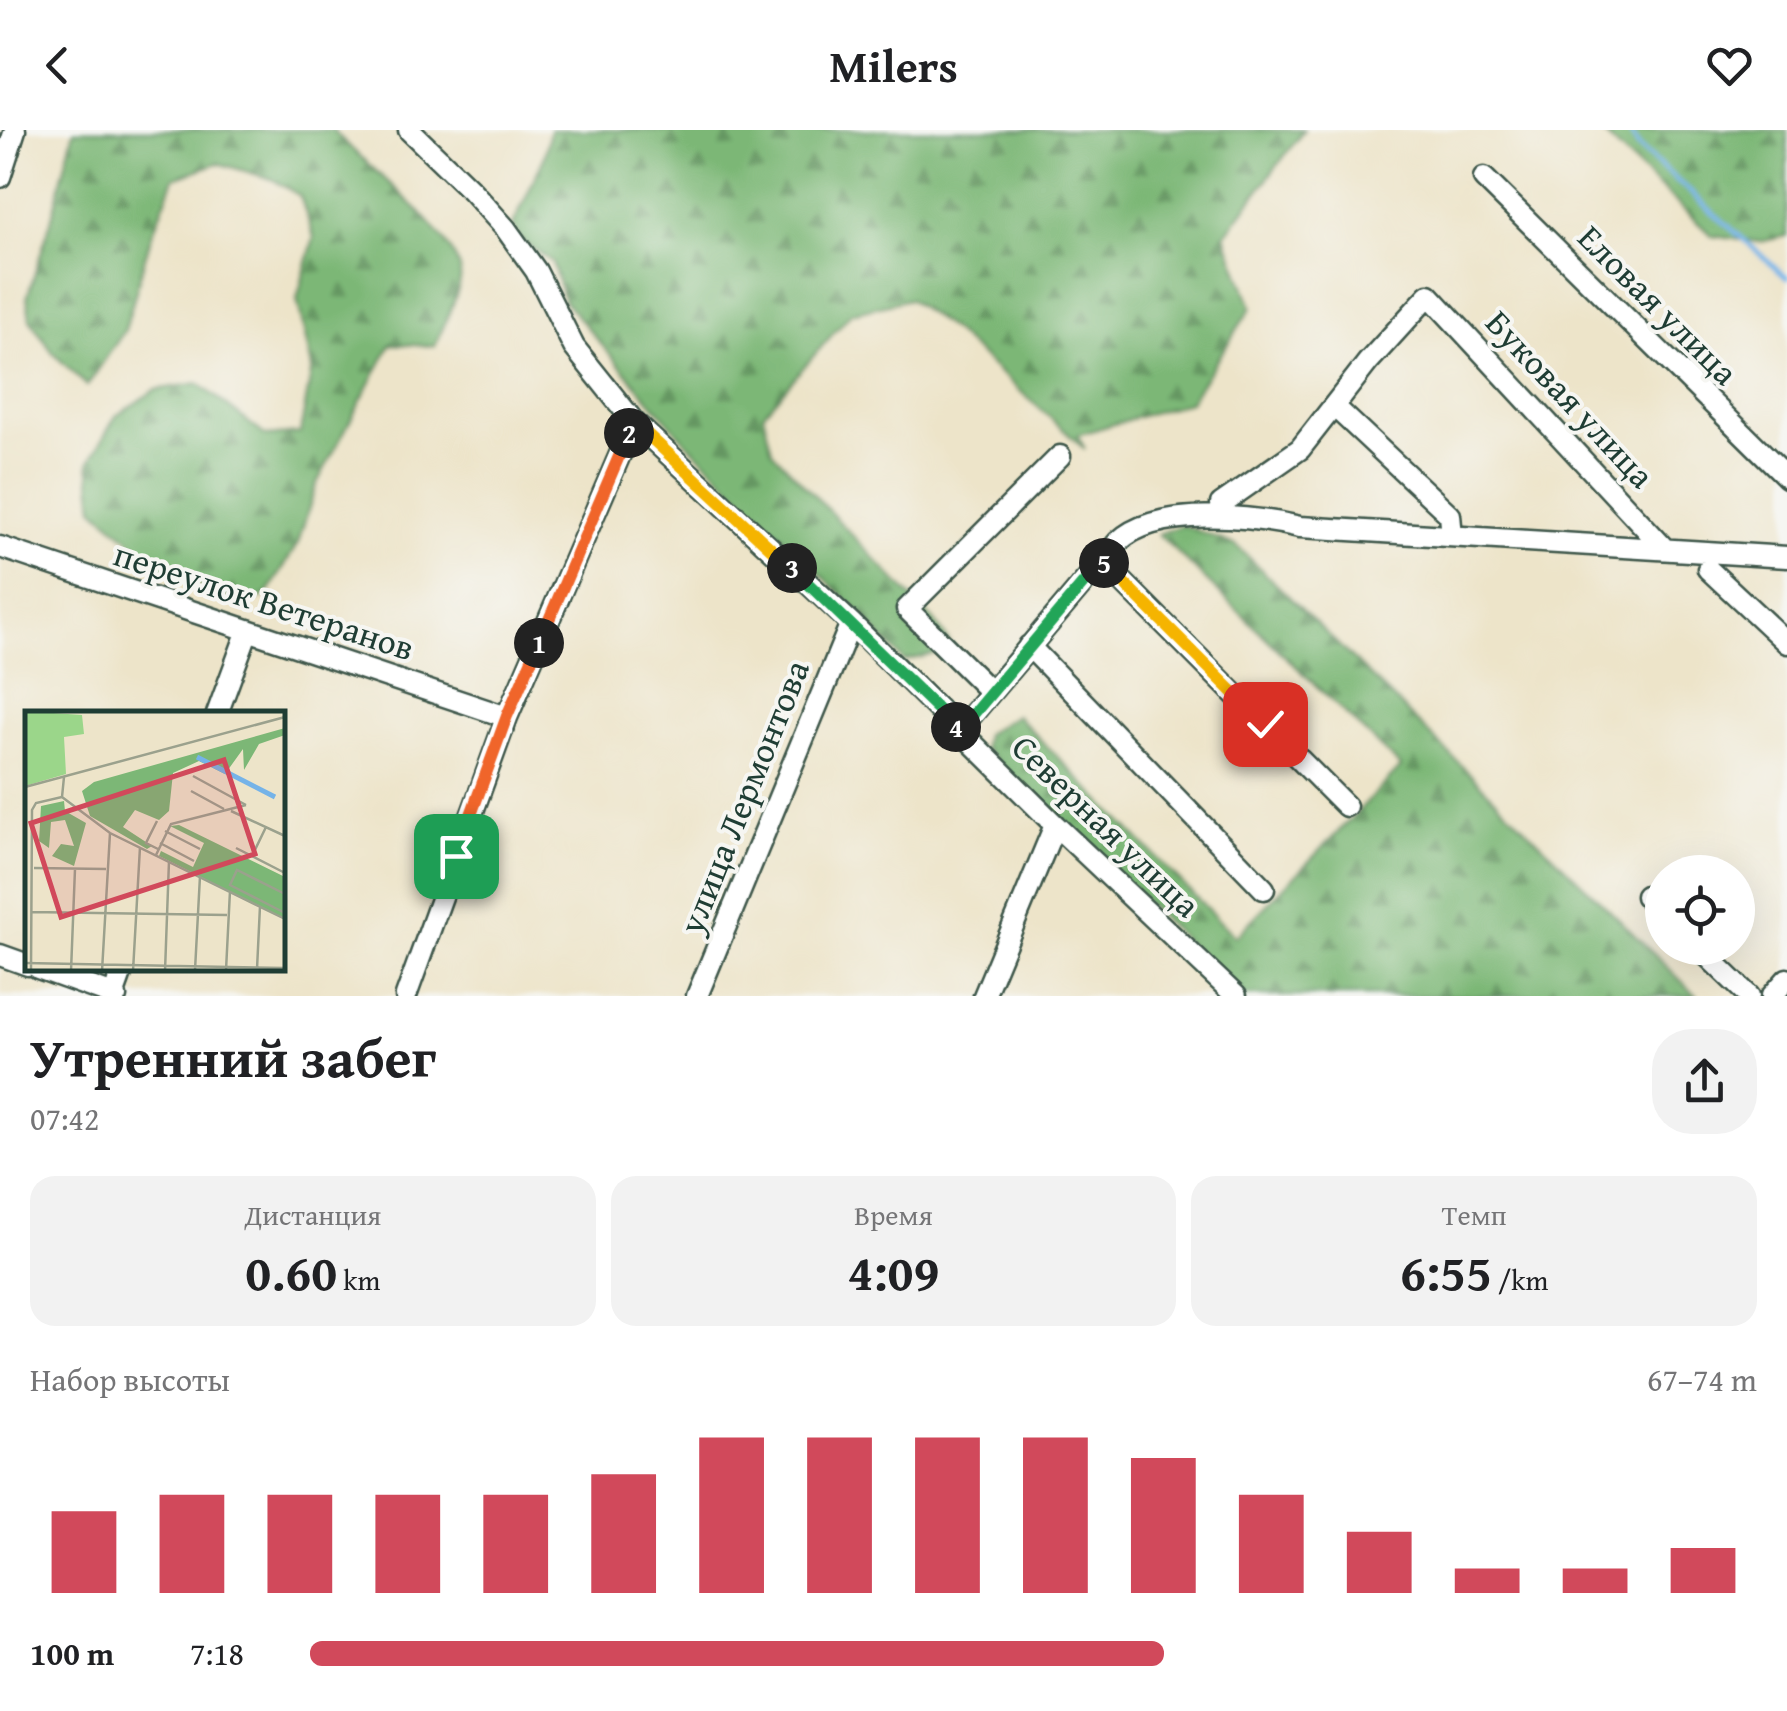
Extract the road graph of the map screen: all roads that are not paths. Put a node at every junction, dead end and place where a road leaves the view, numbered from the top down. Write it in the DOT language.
graph roads {
  1 [pos="15,130"];
  2 [pos="409,130"];
  3 [pos="0,177"];
  4 [pos="1484,178"];
  5 [pos="1335,407"];
  6 [pos="634,422"];
  7 [pos="1060,456"];
  8 [pos="1787,477"];
  9 [pos="1220,504"];
  10 [pos="1452,536"];
  11 [pos="0,547"];
  12 [pos="1662,548"];
  13 [pos="1787,556"];
  14 [pos="1102,561"];
  15 [pos="1708,569"];
  16 [pos="851,622"];
  17 [pos="248,630"];
  18 [pos="1787,643"];
  19 [pos="1029,646"];
  20 [pos="991,692"];
  21 [pos="218,711"];
  22 [pos="507,716"];
  23 [pos="960,730"];
  24 [pos="1346,806"];
  25 [pos="1055,825"];
  26 [pos="1264,889"];
  27 [pos="0,955"];
  28 [pos="25,964"];
  29 [pos="1716,965"];
  30 [pos="46,971"];
  31 [pos="122,971"];
  32 [pos="1787,980"];
  33 [pos="114,996"];
  34 [pos="406,996"];
  35 [pos="697,996"];
  36 [pos="984,996"];
  37 [pos="1236,996"];
  38 [pos="1749,996"];
  39 [pos="1772,996"];
  1 -- 3 [label="street"];
  2 -- 6 [label="street, Северная улица"];
  4 -- 8 [label="street, Еловая улица"];
  5 -- 9 [label="street"];
  5 -- 10 [label="street"];
  5 -- 12 [label="street, Буковая улица"];
  6 -- 16 [label="street, Северная улица"];
  6 -- 22 [label="street"];
  7 -- 20 [label="street"];
  10 -- 12 [label="street"];
  10 -- 14 [label="street"];
  11 -- 17 [label="street, переулок Ветеранов"];
  12 -- 13 [label="street"];
  14 -- 19 [label="street"];
  14 -- 24 [label="street"];
  15 -- 18 [label="street"];
  16 -- 23 [label="street, Северная улица"];
  16 -- 35 [label="street, улица Лермонтова"];
  17 -- 21 [label="street"];
  17 -- 22 [label="street, переулок Ветеранов"];
  19 -- 20 [label="street"];
  19 -- 26 [label="street"];
  20 -- 23 [label="street"];
  22 -- 34 [label="street"];
  23 -- 25 [label="street, Северная улица"];
  25 -- 36 [label="street"];
  25 -- 37 [label="street, Северная улица"];
  27 -- 28 [label="street"];
  29 -- 38 [label="street"];
  30 -- 33 [label="street"];
  31 -- 33 [label="street"];
  32 -- 39 [label="street"];
}
